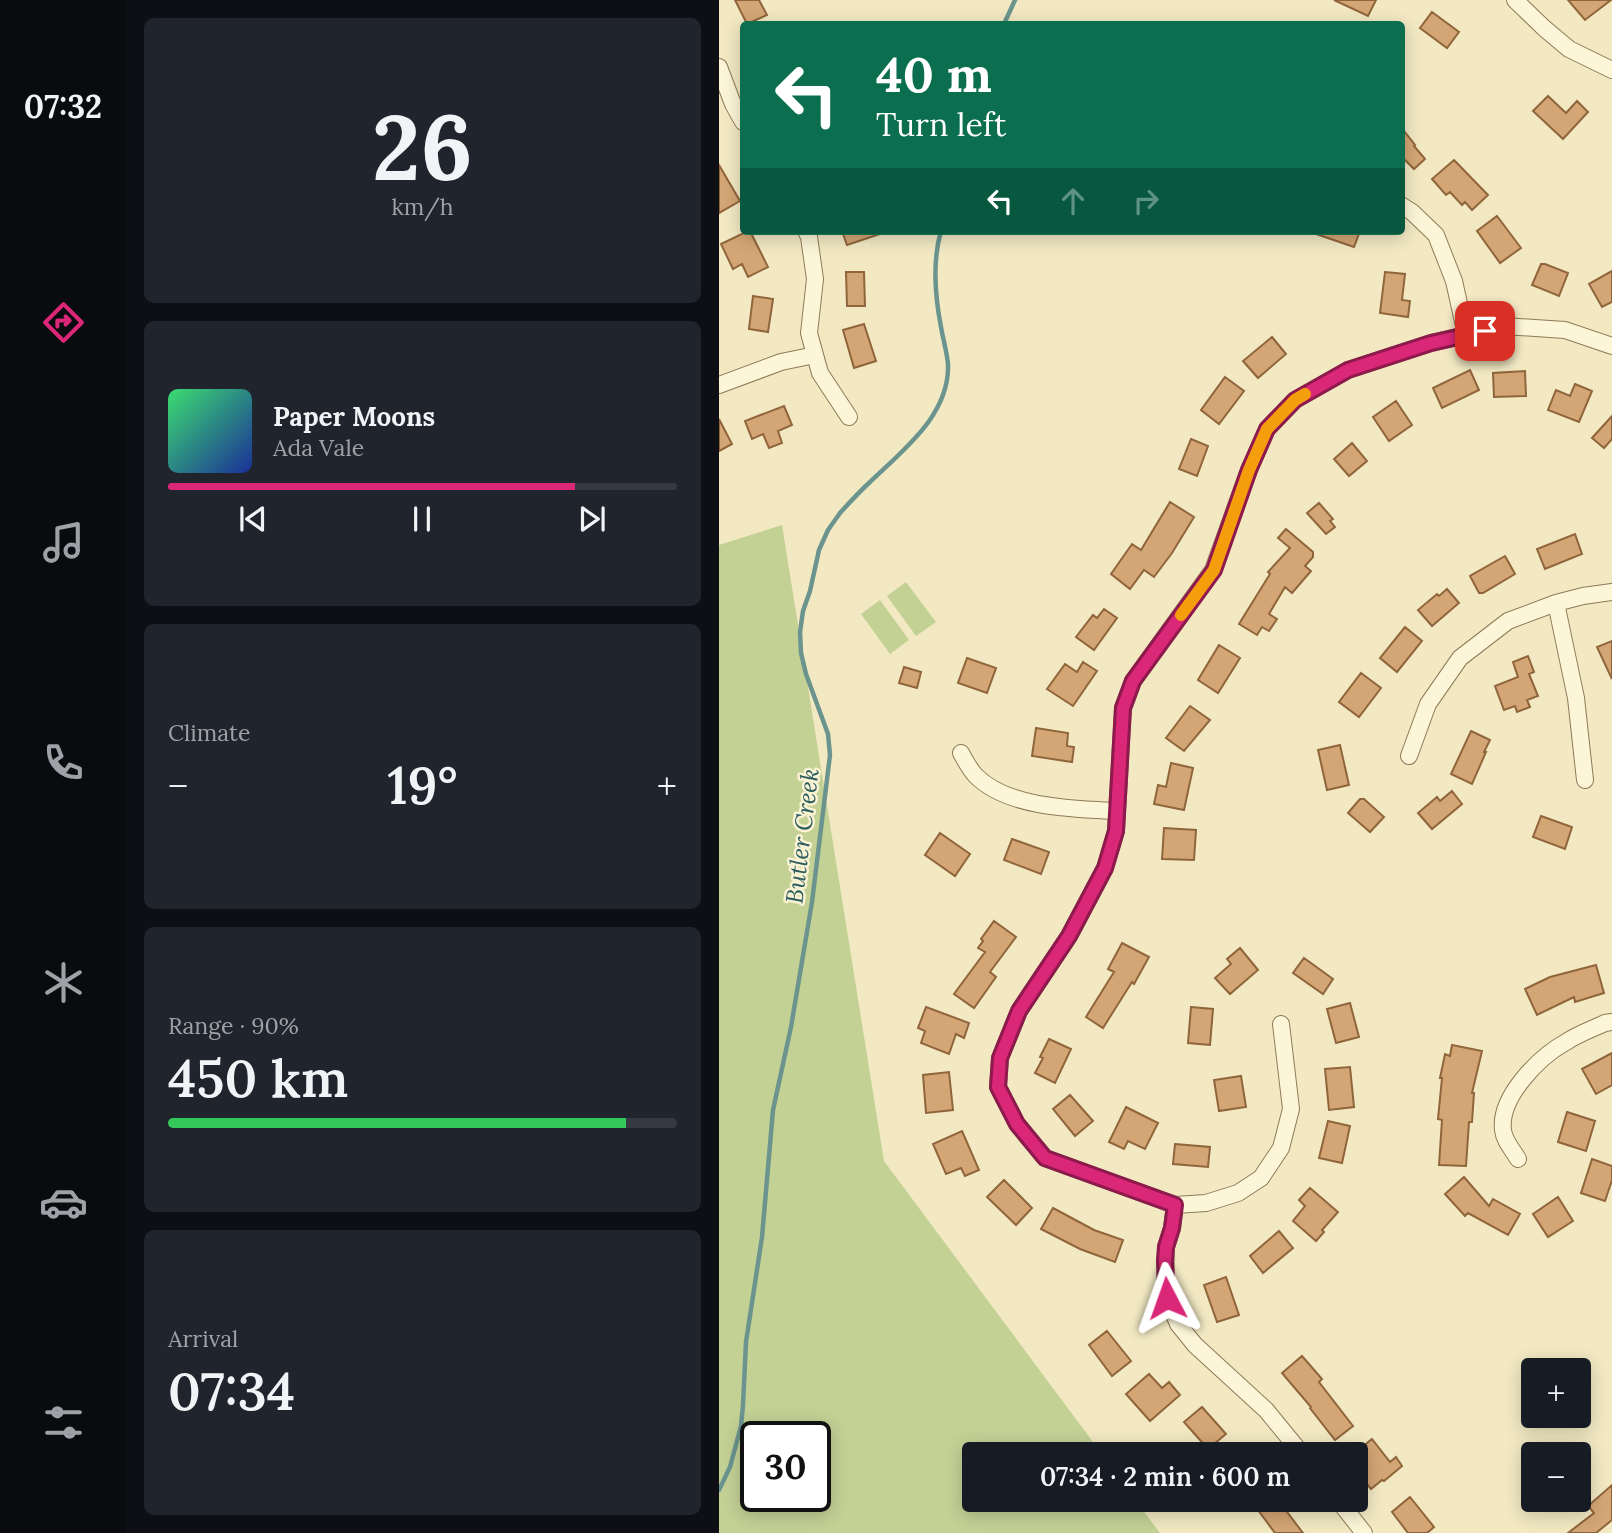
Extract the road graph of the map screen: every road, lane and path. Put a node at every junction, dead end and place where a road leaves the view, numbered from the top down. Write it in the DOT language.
graph roads {
  1 [pos="1515,0"];
  2 [pos="719,67"];
  3 [pos="1612,70"];
  4 [pos="723,89"];
  5 [pos="740,117"];
  6 [pos="1405,208"];
  7 [pos="808,235"];
  8 [pos="1466,335"];
  9 [pos="1612,346"];
  10 [pos="815,355"];
  11 [pos="719,385"];
  12 [pos="849,417"];
  13 [pos="1612,592"];
  14 [pos="1556,603"];
  15 [pos="961,753"];
  16 [pos="1409,756"];
  17 [pos="1585,780"];
  18 [pos="1116,811"];
  19 [pos="1612,1022"];
  20 [pos="1281,1024"];
  21 [pos="1518,1159"];
  22 [pos="1175,1205"];
  23 [pos="1292,1442"];
  24 [pos="1347,1512"];
  25 [pos="1364,1533"];
  1 -- 3 [label="street"];
  2 -- 4 [label="street"];
  4 -- 5 [label="street"];
  6 -- 8 [label="street"];
  7 -- 10 [label="street"];
  8 -- 9 [label="street"];
  8 -- 18 [label="street"];
  10 -- 11 [label="street"];
  10 -- 12 [label="street"];
  13 -- 14 [label="street"];
  14 -- 16 [label="street"];
  14 -- 17 [label="street"];
  15 -- 18 [label="street"];
  18 -- 22 [label="street"];
  19 -- 21 [label="street"];
  20 -- 22 [label="street"];
  22 -- 23 [label="street"];
  24 -- 25 [label="street"];
}
